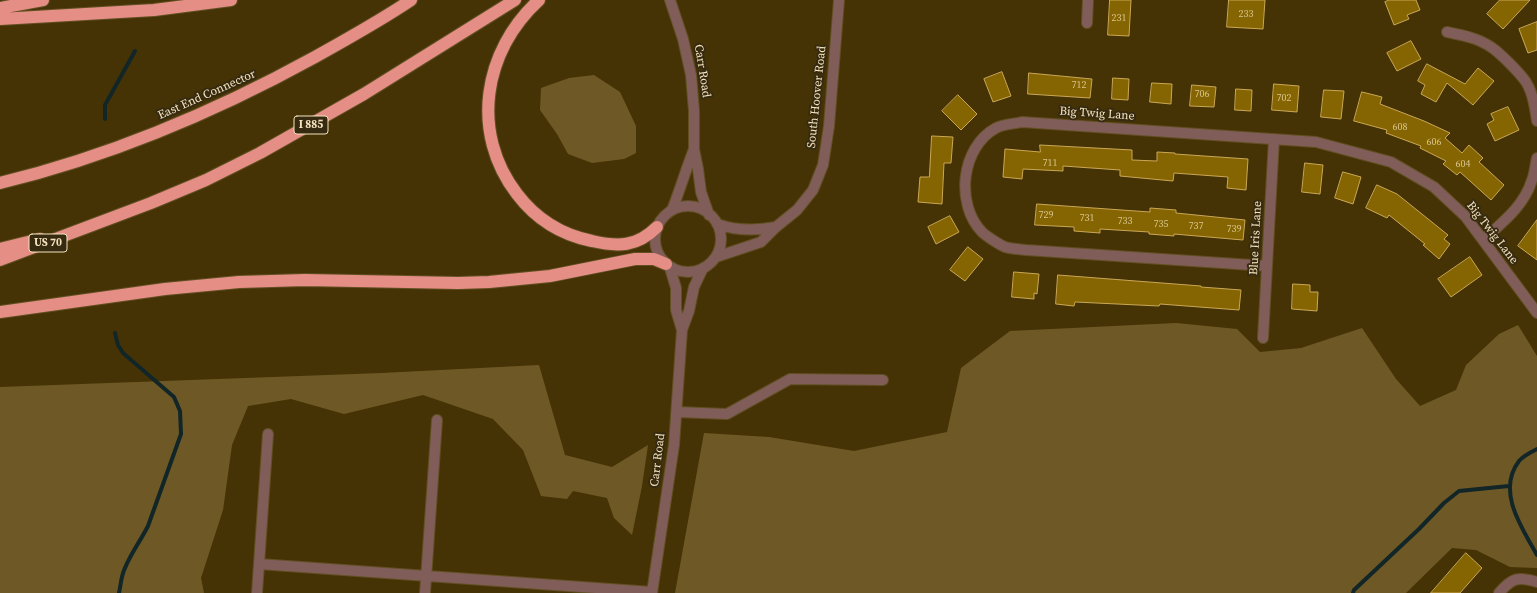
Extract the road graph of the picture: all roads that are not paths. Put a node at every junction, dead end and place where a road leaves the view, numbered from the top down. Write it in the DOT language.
graph roads {
  1 [pos="43,0"];
  2 [pos="231,0"];
  3 [pos="412,0"];
  4 [pos="515,0"];
  5 [pos="539,0"];
  6 [pos="670,0"];
  7 [pos="839,0"];
  8 [pos="1088,0"];
  9 [pos="0,8"];
  10 [pos="0,19"];
  11 [pos="1087,23"];
  12 [pos="1447,32"];
  13 [pos="1537,121"];
  14 [pos="1274,139"];
  15 [pos="694,149"];
  16 [pos="1537,158"];
  17 [pos="0,183"];
  18 [pos="672,210"];
  19 [pos="709,215"];
  20 [pos="717,224"];
  21 [pos="95,225"];
  22 [pos="657,227"];
  23 [pos="776,227"];
  24 [pos="1483,240"];
  25 [pos="0,248"];
  26 [pos="716,257"];
  27 [pos="0,260"];
  28 [pos="668,266"];
  29 [pos="1267,266"];
  30 [pos="703,268"];
  31 [pos="0,312"];
  32 [pos="1537,313"];
  33 [pos="682,330"];
  34 [pos="1263,338"];
  35 [pos="883,380"];
  36 [pos="677,412"];
  37 [pos="437,420"];
  38 [pos="268,434"];
  39 [pos="259,564"];
  40 [pos="426,575"];
  41 [pos="1537,582"];
  42 [pos="652,592"];
  43 [pos="257,593"];
  44 [pos="425,593"];
  45 [pos="1499,593"];
  1 -- 9 [label="highway"];
  2 -- 10 [label="highway"];
  3 -- 17 [label="highway, East End Connector"];
  4 -- 21 [label="highway, I 885"];
  5 -- 22 [label="highway"];
  6 -- 15 [label="street, Carr Road"];
  7 -- 23 [label="street, South Hoover Road"];
  8 -- 11 [label="street"];
  12 -- 13 [label="street"];
  14 -- 24 [label="street, Big Twig Lane"];
  14 -- 29 [label="street, Blue Iris Lane"];
  14 -- 29 [label="street, Big Twig Lane"];
  15 -- 18 [label="street, Carr Road"];
  15 -- 19 [label="street, Carr Road"];
  16 -- 24 [label="street"];
  18 -- 19 [label="street"];
  18 -- 22 [label="street"];
  19 -- 20 [label="street"];
  20 -- 23 [label="street"];
  20 -- 26 [label="street"];
  21 -- 25 [label="highway, I 885"];
  21 -- 27 [label="highway, US 70"];
  22 -- 28 [label="street"];
  23 -- 26 [label="street, South Hoover Road"];
  24 -- 32 [label="street, Big Twig Lane"];
  26 -- 30 [label="street"];
  28 -- 30 [label="street"];
  28 -- 31 [label="highway"];
  28 -- 33 [label="street, Carr Road"];
  29 -- 34 [label="street, Blue Iris Lane"];
  30 -- 33 [label="street, Carr Road"];
  33 -- 36 [label="street, Carr Road"];
  35 -- 36 [label="street"];
  36 -- 42 [label="street, Carr Road"];
  37 -- 40 [label="street"];
  38 -- 39 [label="street"];
  39 -- 40 [label="street"];
  39 -- 43 [label="street"];
  40 -- 42 [label="street"];
  40 -- 44 [label="street"];
  41 -- 45 [label="street"];
}
